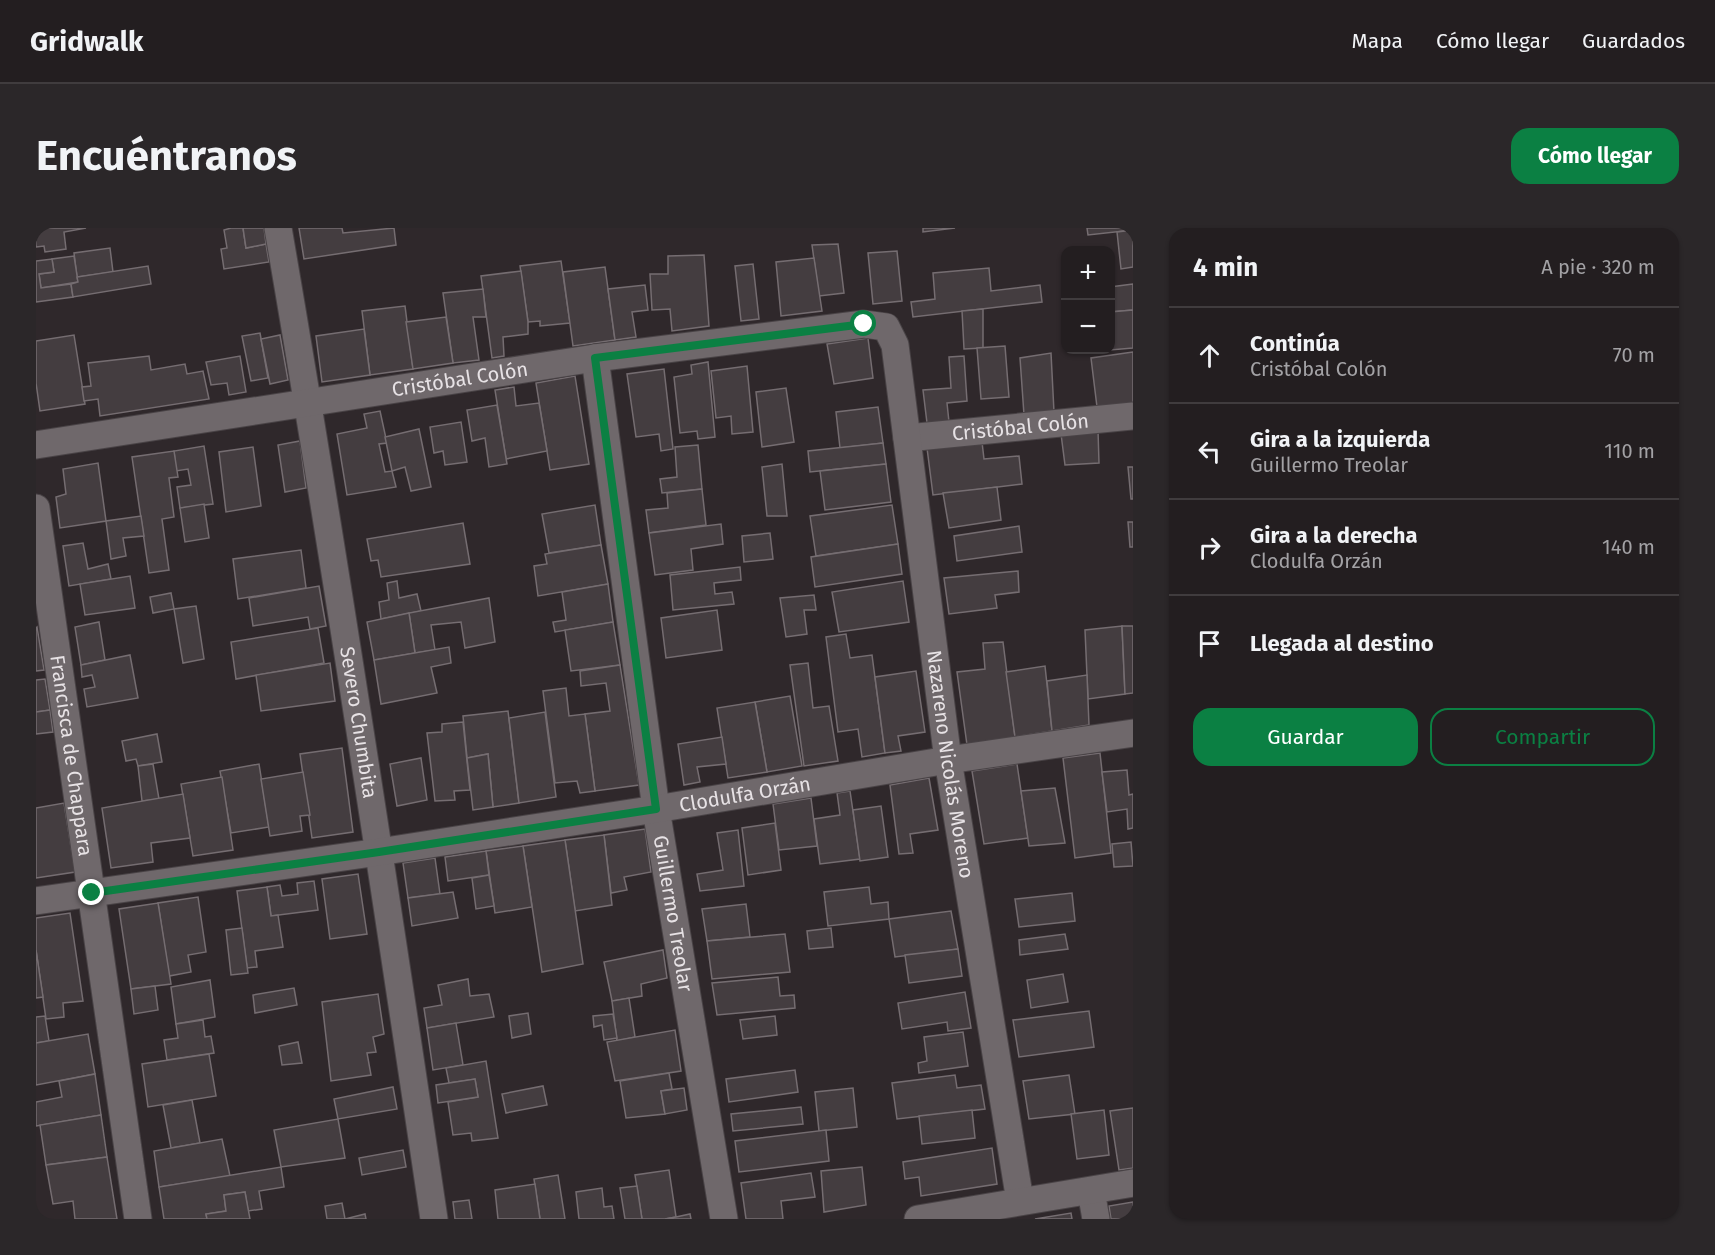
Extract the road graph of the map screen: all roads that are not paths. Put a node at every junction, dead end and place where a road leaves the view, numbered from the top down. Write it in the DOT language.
graph roads {
  1 [pos="278,228"];
  2 [pos="886,327"];
  3 [pos="595,358"];
  4 [pos="309,404"];
  5 [pos="1133,416"];
  6 [pos="907,438"];
  7 [pos="36,445"];
  8 [pos="36,508"];
  9 [pos="1133,733"];
  10 [pos="948,760"];
  11 [pos="656,809"];
  12 [pos="379,852"];
  13 [pos="92,893"];
  14 [pos="36,901"];
  15 [pos="1133,1184"];
  16 [pos="1091,1191"];
  17 [pos="1020,1201"];
  18 [pos="138,1219"];
  19 [pos="434,1219"];
  20 [pos="724,1219"];
  21 [pos="918,1219"];
  22 [pos="1096,1219"];
  1 -- 4 [label="street, Severo Chumbita"];
  2 -- 3 [label="street, Cristóbal Colón"];
  2 -- 6 [label="street, Nazareno Nicolás Moreno"];
  3 -- 4 [label="street, Cristóbal Colón"];
  3 -- 11 [label="street, Guillermo Treolar"];
  4 -- 7 [label="street, Cristóbal Colón"];
  4 -- 12 [label="street, Severo Chumbita"];
  5 -- 6 [label="street, Cristóbal Colón"];
  6 -- 10 [label="street, Nazareno Nicolás Moreno"];
  8 -- 13 [label="street, Francisca de Chappara"];
  9 -- 10 [label="street, Clodulfa Orzán"];
  10 -- 11 [label="street, Clodulfa Orzán"];
  10 -- 17 [label="street, Nazareno Nicolás Moreno"];
  11 -- 12 [label="street, Clodulfa Orzán"];
  11 -- 20 [label="street, Guillermo Treolar"];
  12 -- 13 [label="street, Clodulfa Orzán"];
  12 -- 19 [label="street, Severo Chumbita"];
  13 -- 14 [label="street, Clodulfa Orzán"];
  13 -- 18 [label="street, Francisca de Chappara"];
  15 -- 16 [label="street"];
  16 -- 17 [label="street"];
  16 -- 22 [label="street"];
  17 -- 21 [label="street"];
}
